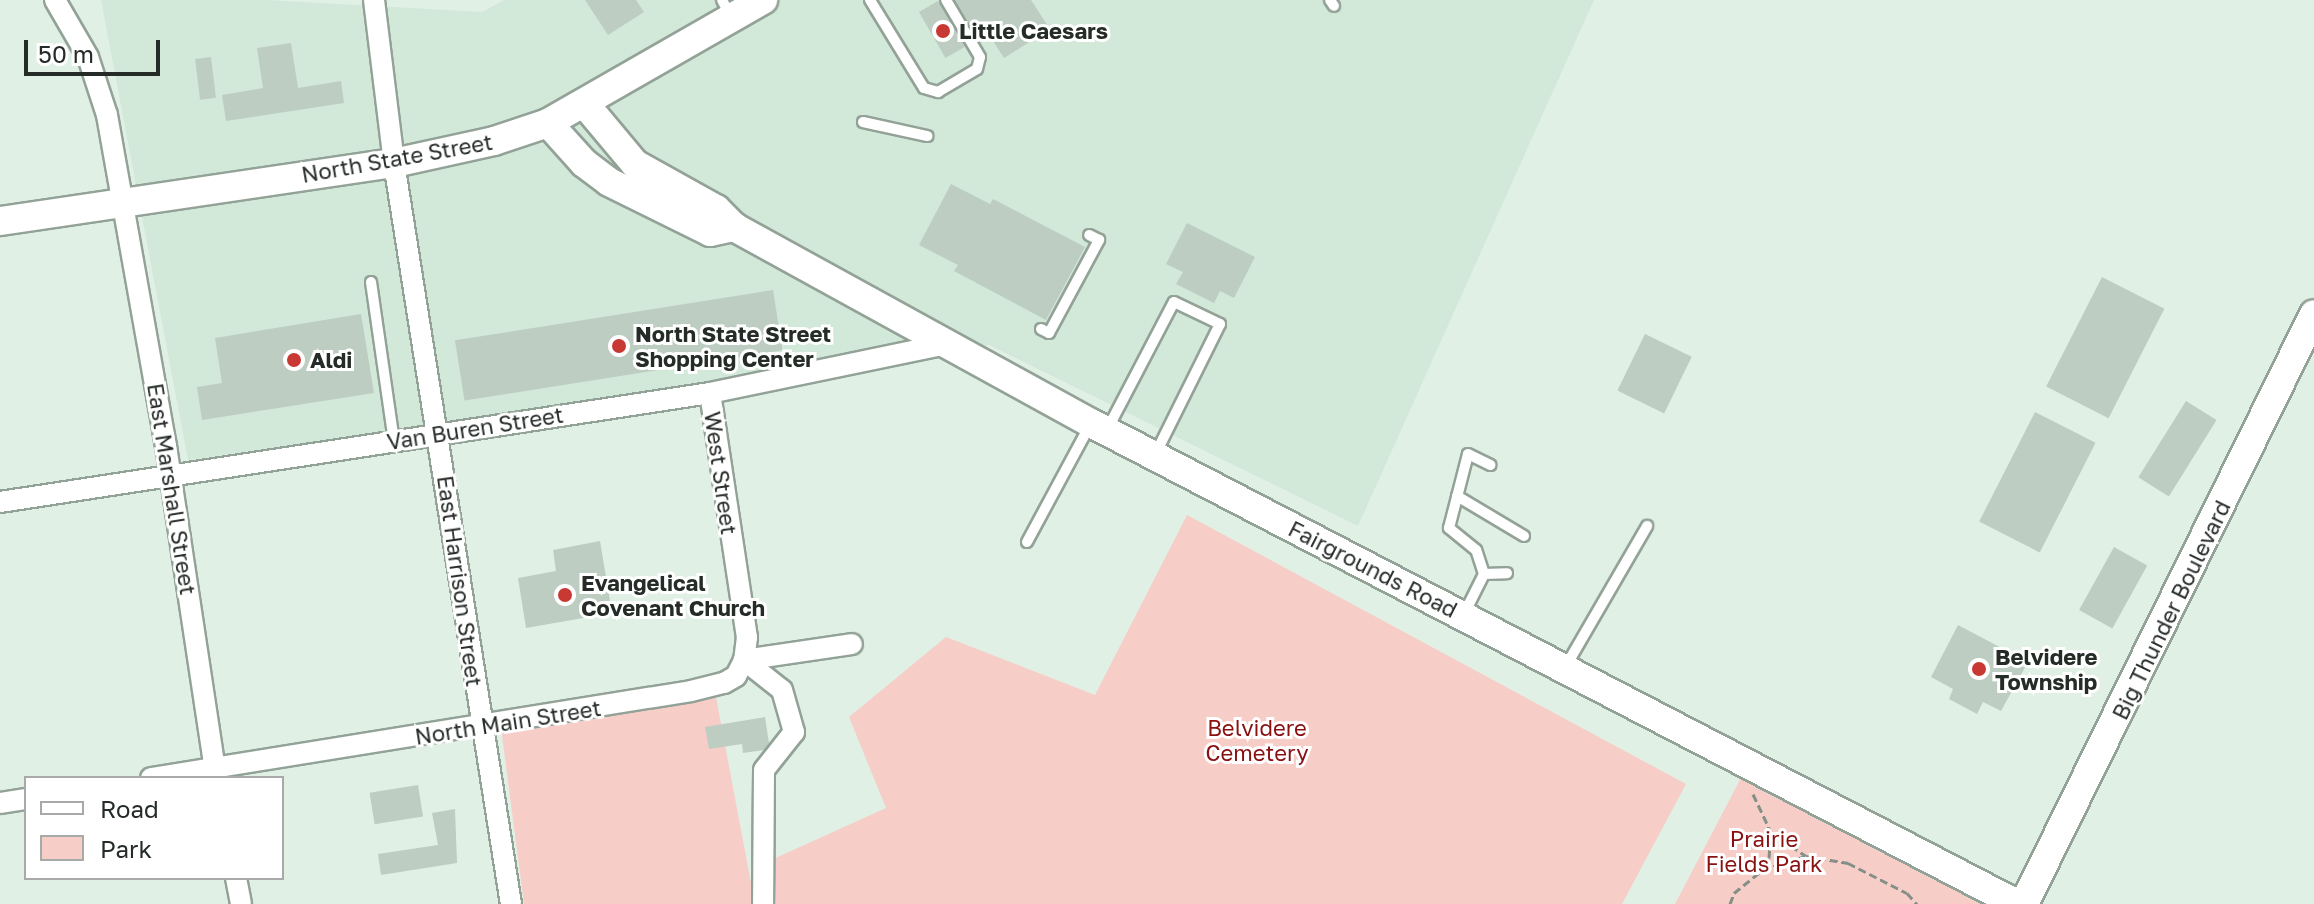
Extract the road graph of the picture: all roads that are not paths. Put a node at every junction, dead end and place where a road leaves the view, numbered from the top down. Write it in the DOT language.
graph roads {
  1 [pos="55,0"];
  2 [pos="374,0"];
  3 [pos="763,0"];
  4 [pos="871,0"];
  5 [pos="946,0"];
  6 [pos="727,9"];
  7 [pos="584,103"];
  8 [pos="863,122"];
  9 [pos="548,123"];
  10 [pos="927,136"];
  11 [pos="394,163"];
  12 [pos="120,201"];
  13 [pos="0,221"];
  14 [pos="734,227"];
  15 [pos="1089,235"];
  16 [pos="371,282"];
  17 [pos="2314,314"];
  18 [pos="1041,329"];
  19 [pos="947,344"];
  20 [pos="710,393"];
  21 [pos="1099,427"];
  22 [pos="438,433"];
  23 [pos="394,442"];
  24 [pos="1154,456"];
  25 [pos="1491,465"];
  26 [pos="171,474"];
  27 [pos="1457,496"];
  28 [pos="0,502"];
  29 [pos="1647,526"];
  30 [pos="1524,536"];
  31 [pos="1027,542"];
  32 [pos="1507,573"];
  33 [pos="1484,574"];
  34 [pos="1463,616"];
  35 [pos="852,644"];
  36 [pos="744,660"];
  37 [pos="1566,666"];
  38 [pos="482,727"];
  39 [pos="215,773"];
  40 [pos="177,776"];
  41 [pos="24,799"];
  42 [pos="0,803"];
  43 [pos="236,880"];
  44 [pos="241,904"];
  45 [pos="511,904"];
  46 [pos="763,904"];
  47 [pos="2017,904"];
  48 [pos="2024,904"];
  1 -- 12 [label="street, East Marshall Street"];
  2 -- 11 [label="street, East Harrison Street"];
  3 -- 6 [label="main road, North State Street"];
  4 -- 5 [label="lane"];
  6 -- 7 [label="main road, North State Street"];
  7 -- 9 [label="main road, North State Street"];
  7 -- 14 [label="main road, Fairgrounds Road"];
  8 -- 10 [label="lane"];
  9 -- 11 [label="main road, North State Street"];
  9 -- 14 [label="main road, Fairgrounds Road"];
  11 -- 12 [label="main road, North State Street"];
  11 -- 22 [label="street, East Harrison Street"];
  12 -- 13 [label="main road, North State Street"];
  12 -- 26 [label="street, East Marshall Street"];
  14 -- 19 [label="main road, Fairgrounds Road"];
  15 -- 18 [label="lane"];
  16 -- 23 [label="lane"];
  17 -- 48 [label="main road, Big Thunder Boulevard"];
  19 -- 20 [label="street, Van Buren Street"];
  19 -- 21 [label="main road, Fairgrounds Road"];
  20 -- 22 [label="street, Van Buren Street"];
  20 -- 36 [label="street, West Street"];
  21 -- 24 [label="main road, Fairgrounds Road"];
  21 -- 24 [label="lane"];
  21 -- 31 [label="lane"];
  22 -- 23 [label="street, Van Buren Street"];
  22 -- 38 [label="street, East Harrison Street"];
  23 -- 26 [label="street, Van Buren Street"];
  24 -- 34 [label="main road, Fairgrounds Road"];
  25 -- 27 [label="lane"];
  26 -- 28 [label="street, Van Buren Street"];
  26 -- 39 [label="street, East Marshall Street"];
  27 -- 30 [label="lane"];
  27 -- 33 [label="lane"];
  29 -- 37 [label="lane"];
  32 -- 33 [label="lane"];
  33 -- 34 [label="lane"];
  34 -- 37 [label="main road, Fairgrounds Road"];
  35 -- 36 [label="street"];
  36 -- 38 [label="street, North Main Street"];
  36 -- 46 [label="street"];
  37 -- 47 [label="main road, Fairgrounds Road"];
  38 -- 39 [label="street, North Main Street"];
  38 -- 45 [label="street, East Harrison Street"];
  39 -- 40 [label="street, North Main Street"];
  41 -- 42 [label="street"];
  43 -- 44 [label="street"];
}
